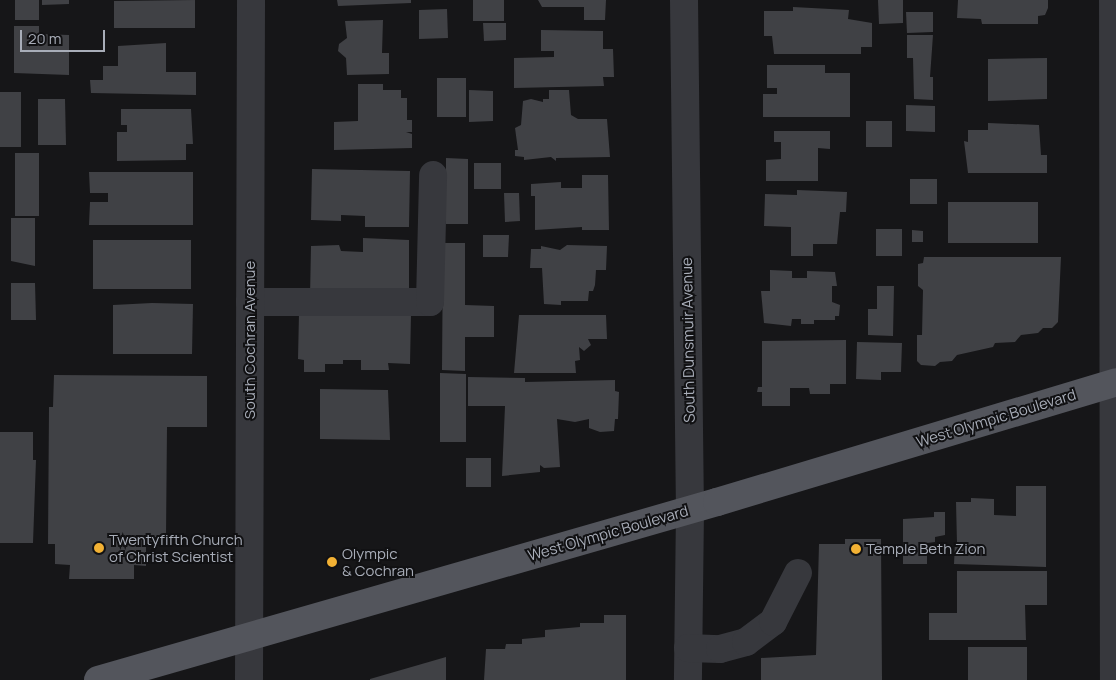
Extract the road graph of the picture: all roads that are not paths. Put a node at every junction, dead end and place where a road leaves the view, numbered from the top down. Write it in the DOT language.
graph roads {
  1 [pos="251,0"];
  2 [pos="684,0"];
  3 [pos="1113,0"];
  4 [pos="433,176"];
  5 [pos="250,302"];
  6 [pos="1116,382"];
  7 [pos="690,510"];
  8 [pos="798,574"];
  9 [pos="248,636"];
  10 [pos="688,648"];
  11 [pos="98,680"];
  12 [pos="249,680"];
  13 [pos="688,680"];
  14 [pos="1114,680"];
  1 -- 5 [label="street, South Cochran Avenue"];
  2 -- 7 [label="street, South Dunsmuir Avenue"];
  3 -- 6 [label="street"];
  4 -- 5 [label="street"];
  5 -- 9 [label="street, South Cochran Avenue"];
  6 -- 7 [label="main road, West Olympic Boulevard"];
  6 -- 14 [label="street"];
  7 -- 9 [label="main road, West Olympic Boulevard"];
  7 -- 10 [label="street, South Dunsmuir Avenue"];
  8 -- 10 [label="street"];
  9 -- 11 [label="main road, West Olympic Boulevard"];
  9 -- 12 [label="street, South Cochran Avenue"];
  10 -- 13 [label="street, South Dunsmuir Avenue"];
}
